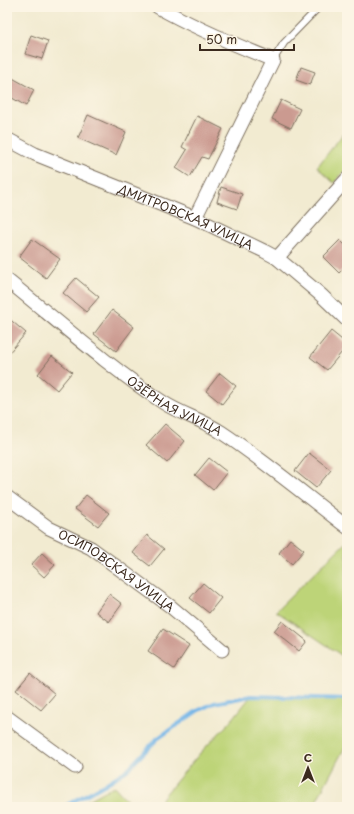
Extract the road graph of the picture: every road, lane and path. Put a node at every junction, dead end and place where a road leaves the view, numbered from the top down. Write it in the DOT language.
graph roads {
  1 [pos="158,7"];
  2 [pos="319,7"];
  3 [pos="273,60"];
  4 [pos="7,139"];
  5 [pos="347,179"];
  6 [pos="196,218"];
  7 [pos="277,258"];
  8 [pos="7,280"];
  9 [pos="347,320"];
  10 [pos="7,497"];
  11 [pos="346,527"];
  12 [pos="222,650"];
  13 [pos="7,717"];
  14 [pos="75,767"];
  1 -- 3 [label="street"];
  2 -- 3 [label="lane"];
  3 -- 6 [label="street"];
  4 -- 6 [label="street, ДМИТРОВСКАЯ УЛИЦА"];
  5 -- 7 [label="street"];
  6 -- 7 [label="street, ДМИТРОВСКАЯ УЛИЦА"];
  7 -- 9 [label="street, ДМИТРОВСКАЯ УЛИЦА"];
  8 -- 11 [label="street, ОЗЁРНАЯ УЛИЦА"];
  10 -- 12 [label="street, ОСИПОВСКАЯ УЛИЦА"];
  13 -- 14 [label="street"];
}
